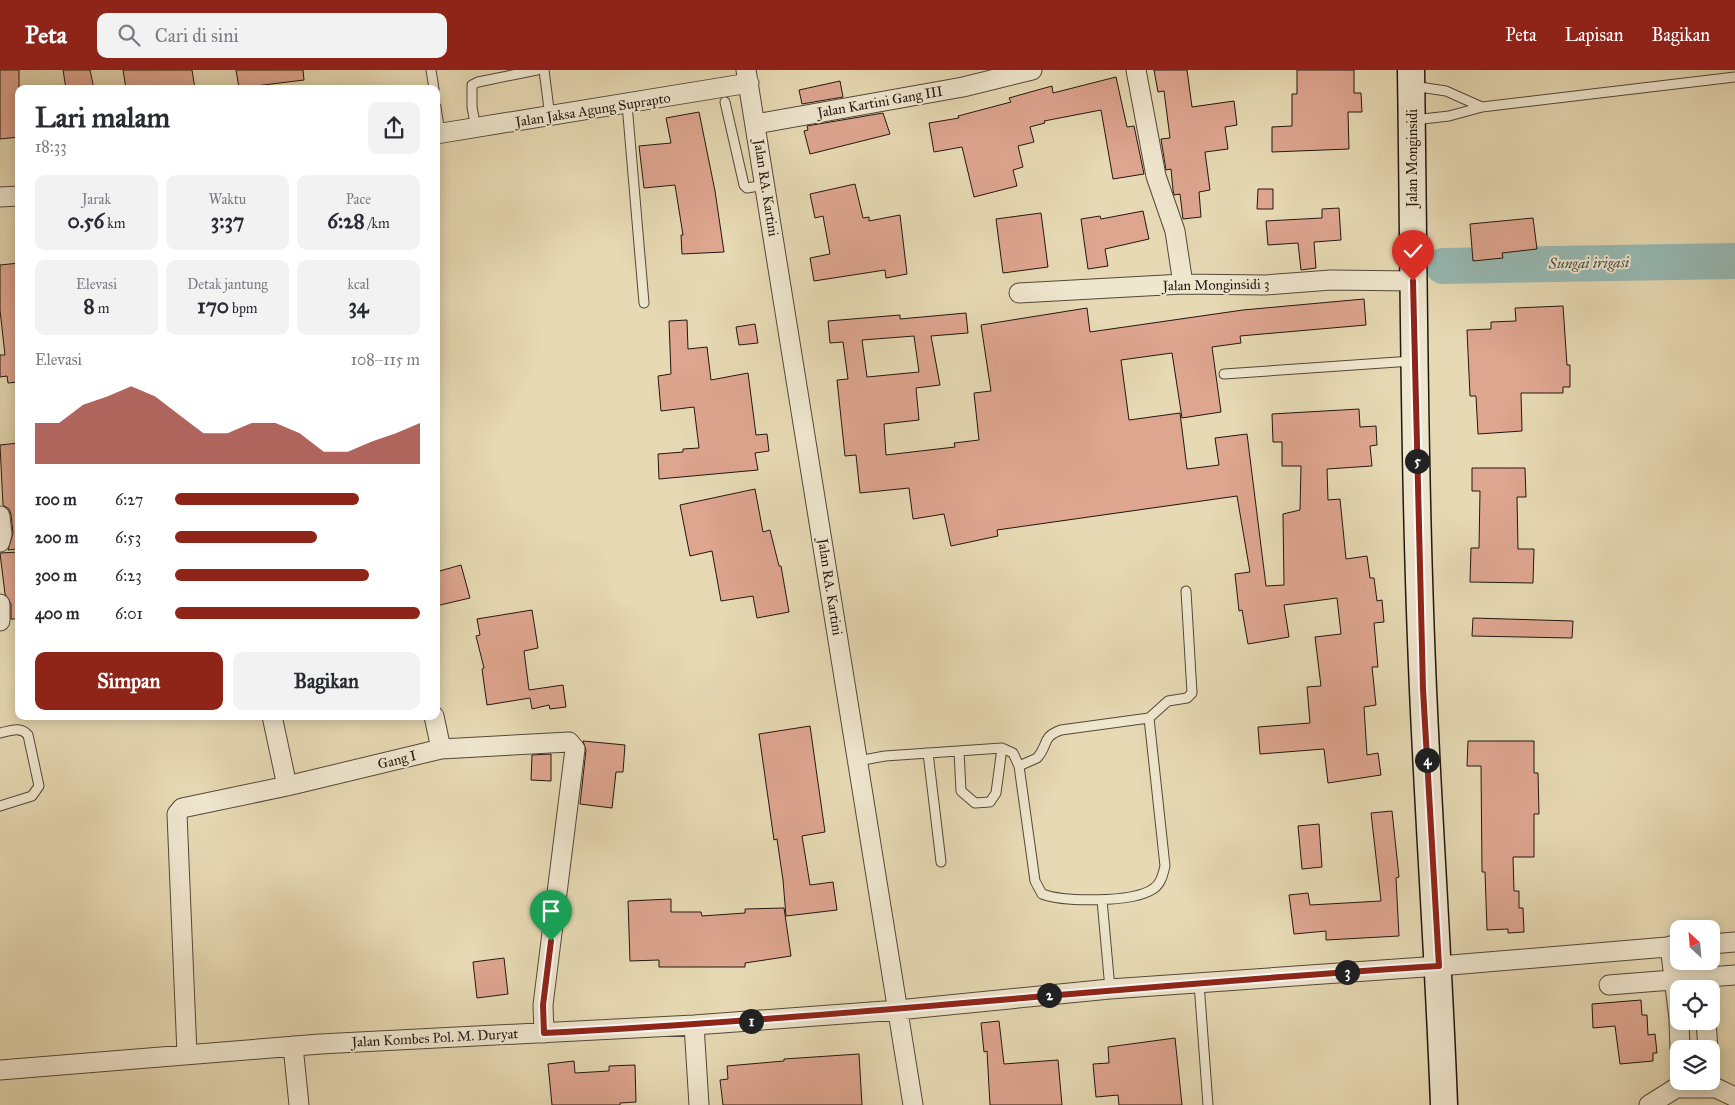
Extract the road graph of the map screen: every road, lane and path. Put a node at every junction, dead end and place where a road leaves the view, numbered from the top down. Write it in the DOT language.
graph roads {
  1 [pos="431,70"];
  2 [pos="537,70"];
  3 [pos="544,70"];
  4 [pos="1032,70"];
  5 [pos="1136,70"];
  6 [pos="747,77"];
  7 [pos="1735,77"];
  8 [pos="1411,78"];
  9 [pos="433,85"];
  10 [pos="725,102"];
  11 [pos="627,104"];
  12 [pos="1482,106"];
  13 [pos="550,117"];
  14 [pos="1411,121"];
  15 [pos="756,124"];
  16 [pos="476,129"];
  17 [pos="440,133"];
  18 [pos="749,153"];
  19 [pos="15,196"];
  20 [pos="0,197"];
  21 [pos="1413,281"];
  22 [pos="1183,284"];
  23 [pos="1019,293"];
  24 [pos="644,303"];
  25 [pos="1414,360"];
  26 [pos="1224,374"];
  27 [pos="1186,591"];
  28 [pos="0,604"];
  29 [pos="0,621"];
  30 [pos="1149,718"];
  31 [pos="273,720"];
  32 [pos="435,720"];
  33 [pos="0,733"];
  34 [pos="1002,748"];
  35 [pos="441,749"];
  36 [pos="959,751"];
  37 [pos="928,753"];
  38 [pos="858,761"];
  39 [pos="1019,766"];
  40 [pos="286,786"];
  41 [pos="0,806"];
  42 [pos="941,862"];
  43 [pos="1102,900"];
  44 [pos="1735,942"];
  45 [pos="1720,943"];
  46 [pos="1670,946"];
  47 [pos="1439,966"];
  48 [pos="1673,970"];
  49 [pos="1735,975"];
  50 [pos="1702,976"];
  51 [pos="1670,980"];
  52 [pos="1673,980"];
  53 [pos="1199,983"];
  54 [pos="1609,985"];
  55 [pos="1110,989"];
  56 [pos="898,1010"];
  57 [pos="694,1025"];
  58 [pos="544,1033"];
  59 [pos="293,1046"];
  60 [pos="187,1054"];
  61 [pos="0,1070"];
  62 [pos="1720,1088"];
  63 [pos="1670,1089"];
  64 [pos="1735,1097"];
  65 [pos="299,1105"];
  66 [pos="699,1105"];
  67 [pos="913,1105"];
  68 [pos="1208,1105"];
  69 [pos="1444,1105"];
  70 [pos="1650,1105"];
  1 -- 9 [label="lane"];
  2 -- 16 [label="lane"];
  3 -- 13 [label="lane"];
  4 -- 15 [label="street, Jalan Kartini Gang III"];
  5 -- 22 [label="street"];
  6 -- 11 [label="street, Jalan Jaksa Agung Suprapto"];
  6 -- 15 [label="street, Jalan RA. Kartini"];
  7 -- 12 [label="lane"];
  8 -- 12 [label="lane"];
  8 -- 14 [label="main road, Jalan Monginsidi"];
  10 -- 18 [label="lane"];
  11 -- 13 [label="street, Jalan Jaksa Agung Suprapto"];
  11 -- 24 [label="lane"];
  12 -- 14 [label="lane"];
  13 -- 16 [label="street, Jalan Jaksa Agung Suprapto"];
  14 -- 21 [label="main road, Jalan Monginsidi"];
  15 -- 18 [label="street, Jalan RA. Kartini"];
  16 -- 17 [label="street, Jalan Jaksa Agung Suprapto"];
  18 -- 38 [label="street, Jalan RA. Kartini"];
  19 -- 20 [label="street"];
  21 -- 22 [label="street, Jalan Monginsidi 3"];
  21 -- 25 [label="main road, Jalan Monginsidi"];
  22 -- 23 [label="street, Jalan Monginsidi 3"];
  25 -- 26 [label="lane"];
  25 -- 47 [label="main road, Jalan Monginsidi"];
  27 -- 30 [label="lane"];
  28 -- 29 [label="street"];
  30 -- 39 [label="lane"];
  30 -- 43 [label="lane"];
  31 -- 40 [label="street"];
  32 -- 35 [label="street"];
  33 -- 41 [label="lane"];
  34 -- 36 [label="lane"];
  34 -- 36 [label="lane"];
  34 -- 39 [label="lane"];
  35 -- 40 [label="street, Gang I"];
  35 -- 58 [label="street, Gang I"];
  36 -- 37 [label="lane"];
  37 -- 38 [label="lane"];
  37 -- 42 [label="lane"];
  38 -- 56 [label="street, Jalan RA. Kartini"];
  39 -- 43 [label="lane"];
  40 -- 60 [label="street, Gang I"];
  43 -- 55 [label="lane"];
  44 -- 45 [label="street"];
  46 -- 47 [label="street, Jalan Kombes Pol. M. Duryat"];
  47 -- 53 [label="street, Jalan Kombes Pol. M. Duryat"];
  47 -- 69 [label="main road, Jalan Monginsidi"];
  48 -- 52 [label="street"];
  49 -- 50 [label="street"];
  50 -- 52 [label="street"];
  51 -- 54 [label="street"];
  53 -- 55 [label="street, Jalan Kombes Pol. M. Duryat"];
  53 -- 68 [label="lane"];
  55 -- 56 [label="street, Jalan Kombes Pol. M. Duryat"];
  56 -- 57 [label="street, Jalan Kombes Pol. M. Duryat"];
  56 -- 67 [label="street, Jalan RA. Kartini"];
  57 -- 58 [label="street, Jalan Kombes Pol. M. Duryat"];
  57 -- 66 [label="street"];
  58 -- 59 [label="street, Jalan Kombes Pol. M. Duryat"];
  59 -- 60 [label="street, Jalan Kombes Pol. M. Duryat"];
  59 -- 65 [label="street"];
  60 -- 61 [label="street, Jalan Kombes Pol. M. Duryat"];
  62 -- 64 [label="street"];
  63 -- 70 [label="street"];
}
